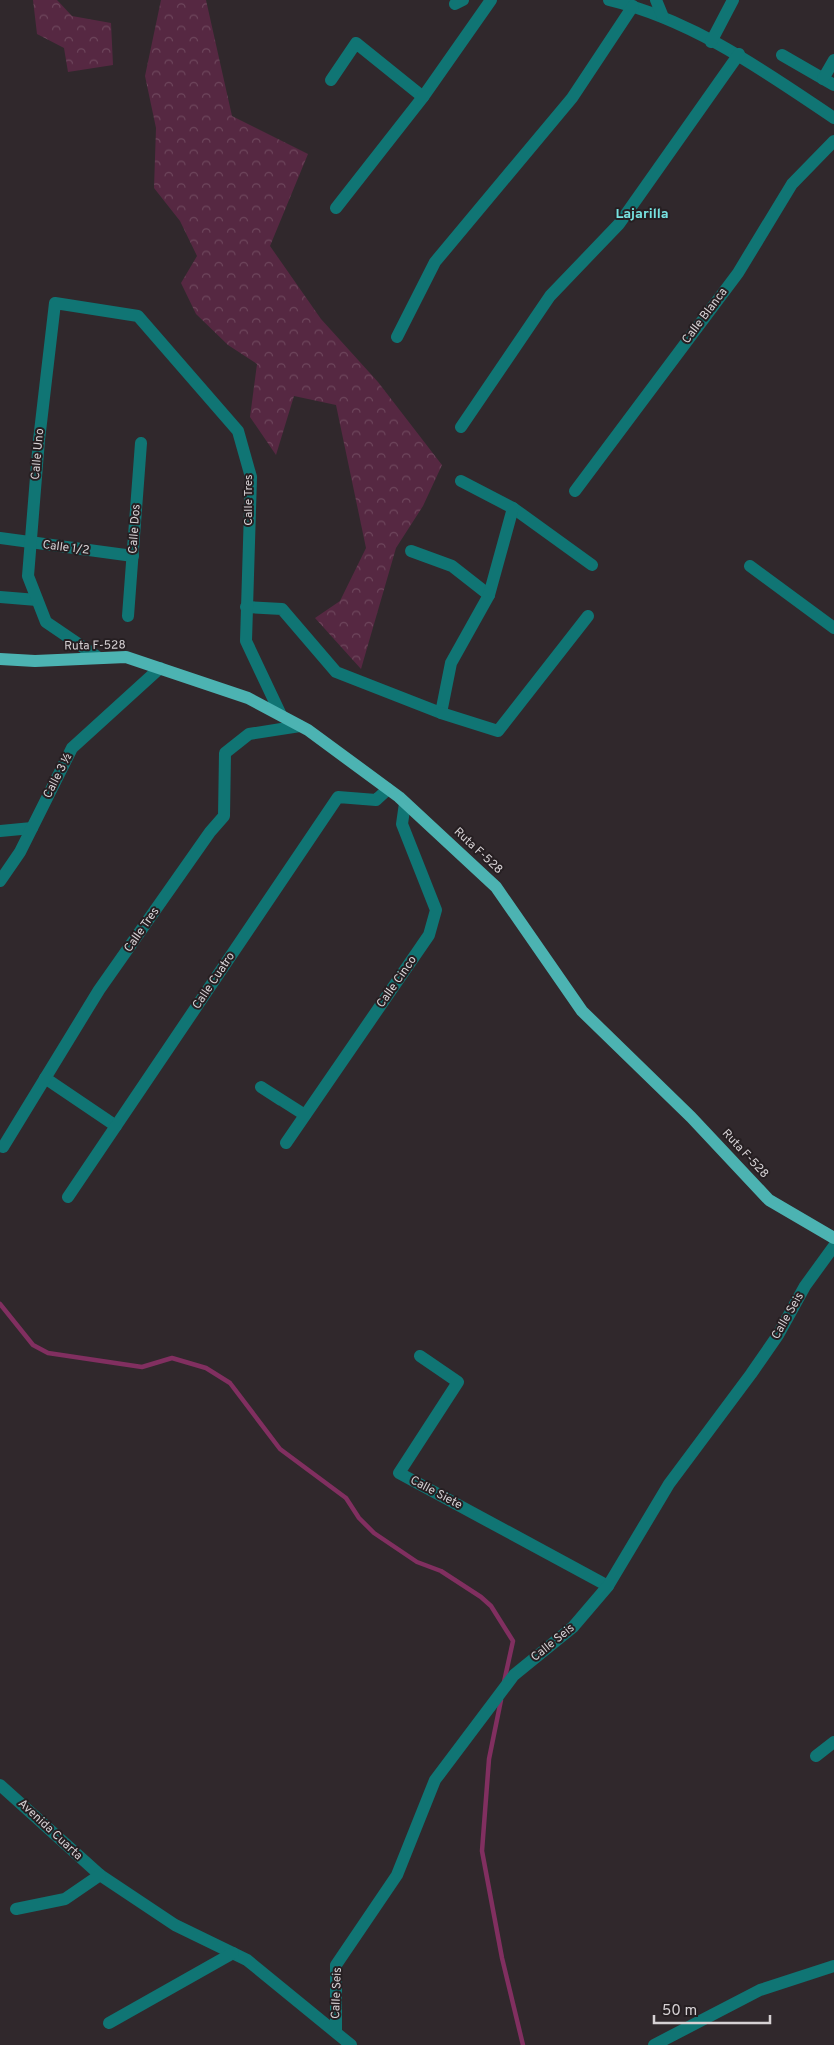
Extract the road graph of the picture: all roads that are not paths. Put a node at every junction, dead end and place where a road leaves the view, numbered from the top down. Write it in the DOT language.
graph roads {
  1 [pos="491,0"];
  2 [pos="610,0"];
  3 [pos="656,0"];
  4 [pos="733,0"];
  5 [pos="633,6"];
  6 [pos="663,17"];
  7 [pos="711,42"];
  8 [pos="739,54"];
  9 [pos="782,55"];
  10 [pos="834,60"];
  11 [pos="331,80"];
  12 [pos="828,82"];
  13 [pos="423,97"];
  14 [pos="834,118"];
  15 [pos="834,141"];
  16 [pos="336,208"];
  17 [pos="138,316"];
  18 [pos="397,337"];
  19 [pos="460,427"];
  20 [pos="142,443"];
  21 [pos="461,481"];
  22 [pos="575,491"];
  23 [pos="513,508"];
  24 [pos="0,538"];
  25 [pos="31,544"];
  26 [pos="411,551"];
  27 [pos="133,556"];
  28 [pos="592,565"];
  29 [pos="750,566"];
  30 [pos="488,595"];
  31 [pos="0,597"];
  32 [pos="37,600"];
  33 [pos="246,606"];
  34 [pos="128,616"];
  35 [pos="588,616"];
  36 [pos="834,628"];
  37 [pos="99,658"];
  38 [pos="0,659"];
  39 [pos="160,668"];
  40 [pos="441,712"];
  41 [pos="281,715"];
  42 [pos="300,726"];
  43 [pos="388,789"];
  44 [pos="405,803"];
  45 [pos="32,828"];
  46 [pos="0,830"];
  47 [pos="0,881"];
  48 [pos="46,1078"];
  49 [pos="281,1100"];
  50 [pos="305,1115"];
  51 [pos="116,1126"];
  52 [pos="286,1143"];
  53 [pos="3,1147"];
  54 [pos="68,1196"];
  55 [pos="834,1238"];
  56 [pos="834,1246"];
  57 [pos="420,1356"];
  58 [pos="608,1586"];
  59 [pos="834,1742"];
  60 [pos="816,1756"];
  61 [pos="0,1785"];
  62 [pos="100,1875"];
  63 [pos="16,1909"];
  64 [pos="233,1953"];
  65 [pos="834,1966"];
  66 [pos="109,2023"];
  67 [pos="336,2031"];
  68 [pos="351,2045"];
  69 [pos="654,2045"];
  1 -- 13 [label="street"];
  2 -- 5 [label="street"];
  3 -- 6 [label="street"];
  4 -- 7 [label="street"];
  5 -- 6 [label="street"];
  5 -- 18 [label="street"];
  6 -- 7 [label="street"];
  7 -- 8 [label="street"];
  8 -- 14 [label="street"];
  8 -- 19 [label="street"];
  9 -- 12 [label="street"];
  10 -- 12 [label="street"];
  11 -- 13 [label="street"];
  13 -- 16 [label="street"];
  15 -- 22 [label="street, Calle Blanca"];
  17 -- 25 [label="street, Calle Uno"];
  17 -- 33 [label="street, Calle Tres"];
  20 -- 27 [label="street, Calle Dos"];
  21 -- 23 [label="street"];
  23 -- 28 [label="street"];
  23 -- 30 [label="street"];
  24 -- 25 [label="street, Calle 1/2"];
  25 -- 27 [label="street, Calle 1/2"];
  25 -- 32 [label="street, Calle Uno"];
  26 -- 30 [label="street"];
  27 -- 34 [label="street, Calle Dos"];
  29 -- 36 [label="street"];
  30 -- 40 [label="street"];
  31 -- 32 [label="street"];
  32 -- 37 [label="street, Calle Uno"];
  33 -- 40 [label="street"];
  33 -- 41 [label="street, Calle Tres"];
  35 -- 40 [label="street"];
  37 -- 38 [label="main road, Ruta F-528"];
  37 -- 39 [label="main road, Ruta F-528"];
  39 -- 41 [label="main road, Ruta F-528"];
  39 -- 45 [label="street, Calle 3 ½"];
  41 -- 42 [label="main road, Ruta F-528"];
  42 -- 43 [label="main road, Ruta F-528"];
  42 -- 48 [label="street, Calle Tres"];
  43 -- 44 [label="main road, Ruta F-528"];
  43 -- 51 [label="street, Calle Cuatro"];
  44 -- 50 [label="street, Calle Cinco"];
  44 -- 55 [label="main road, Ruta F-528"];
  45 -- 46 [label="street"];
  45 -- 47 [label="street, Calle 3 ½"];
  48 -- 51 [label="street"];
  48 -- 53 [label="street, Calle Tres"];
  49 -- 50 [label="street"];
  50 -- 52 [label="street, Calle Cinco"];
  51 -- 54 [label="street, Calle Cuatro"];
  56 -- 58 [label="street, Calle Seis"];
  57 -- 58 [label="street, Calle Siete"];
  58 -- 67 [label="street, Calle Seis"];
  59 -- 60 [label="street"];
  61 -- 62 [label="street, Avenida Cuarta"];
  62 -- 63 [label="street"];
  62 -- 64 [label="street, Avenida Cuarta"];
  64 -- 66 [label="street"];
  64 -- 67 [label="street, Avenida Cuarta"];
  65 -- 69 [label="street"];
  67 -- 68 [label="street, Avenida Cuarta"];
}
